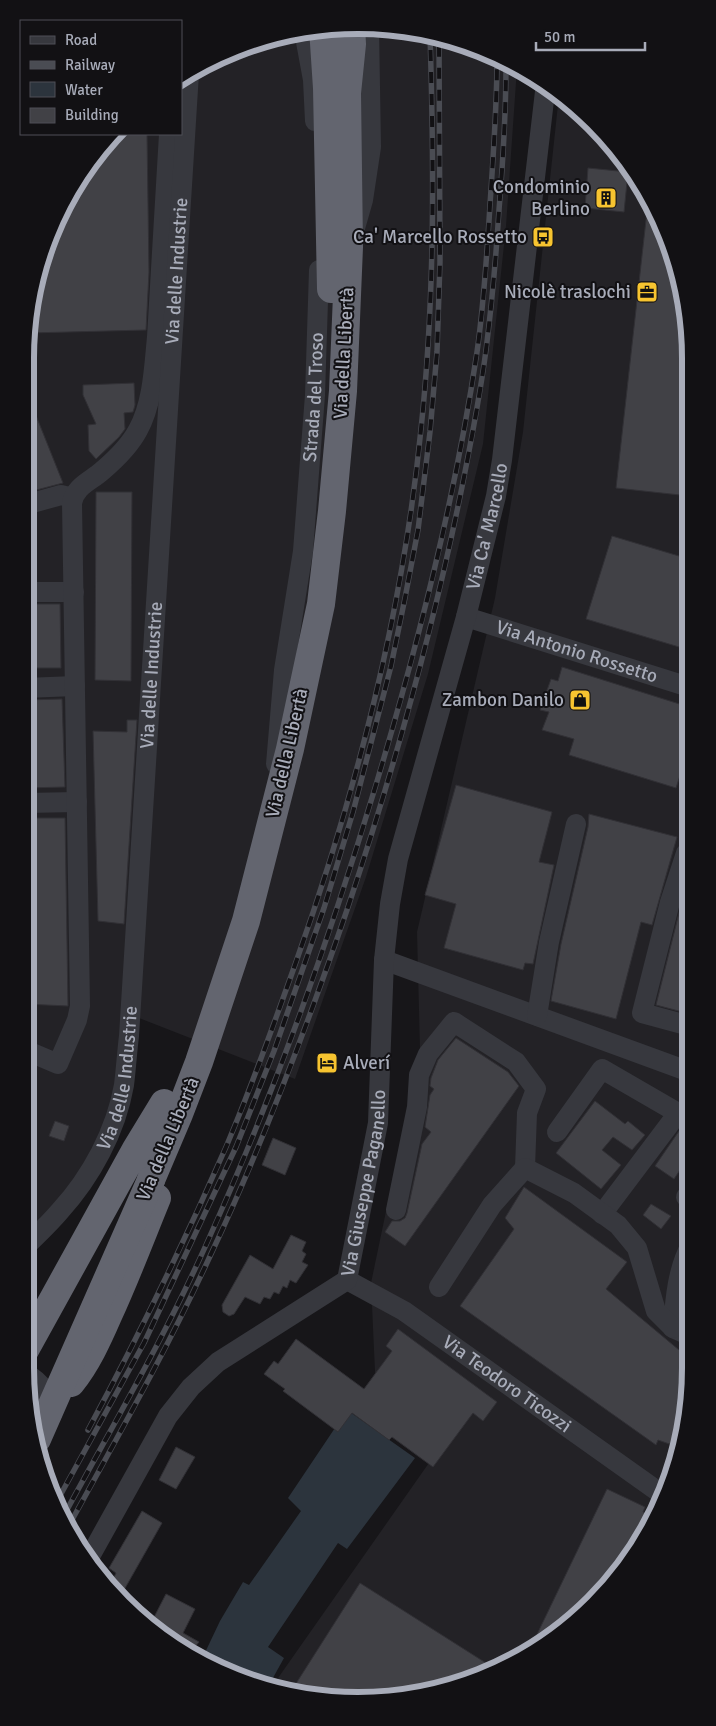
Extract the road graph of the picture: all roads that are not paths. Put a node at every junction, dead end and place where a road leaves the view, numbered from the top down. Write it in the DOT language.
graph roads {
  1 [pos="338,34"];
  2 [pos="351,34"];
  3 [pos="369,34"];
  4 [pos="325,36"];
  5 [pos="305,39"];
  6 [pos="188,82"];
  7 [pos="337,90"];
  8 [pos="545,93"];
  9 [pos="169,135"];
  10 [pos="349,247"];
  11 [pos="73,498"];
  12 [pos="34,502"];
  13 [pos="34,592"];
  14 [pos="74,592"];
  15 [pos="466,617"];
  16 [pos="682,684"];
  17 [pos="75,686"];
  18 [pos="34,688"];
  19 [pos="276,764"];
  20 [pos="77,802"];
  21 [pos="34,803"];
  22 [pos="576,824"];
  23 [pos="682,865"];
  24 [pos="384,960"];
  25 [pos="537,1016"];
  26 [pos="682,1024"];
  27 [pos="34,1054"];
  28 [pos="682,1069"];
  29 [pos="172,1109"];
  30 [pos="558,1132"];
  31 [pos="525,1168"];
  32 [pos="143,1177"];
  33 [pos="396,1210"];
  34 [pos="602,1214"];
  35 [pos="34,1238"];
  36 [pos="682,1269"];
  37 [pos="347,1280"];
  38 [pos="439,1287"];
  39 [pos="682,1332"];
  40 [pos="34,1334"];
  41 [pos="34,1379"];
  42 [pos="42,1410"];
  43 [pos="40,1431"];
  44 [pos="43,1442"];
  45 [pos="658,1492"];
  46 [pos="92,1553"];
  1 -- 7 [label="street"];
  2 -- 7 [label="highway, Via della Libertà"];
  3 -- 10 [label="street"];
  4 -- 7 [label="highway"];
  5 -- 19 [label="street, Strada del Troso"];
  6 -- 35 [label="street, Via delle Industrie"];
  7 -- 10 [label="highway, Via della Libertà"];
  7 -- 19 [label="highway, Via della Libertà"];
  8 -- 15 [label="street, Via Ca' Marcello"];
  9 -- 11 [label="street"];
  10 -- 29 [label="highway, Via della Libertà"];
  11 -- 12 [label="street"];
  11 -- 14 [label="street"];
  13 -- 14 [label="street"];
  14 -- 17 [label="street"];
  15 -- 16 [label="street, Via Antonio Rossetto"];
  15 -- 24 [label="street, Via Ca' Marcello"];
  17 -- 18 [label="street"];
  17 -- 20 [label="street"];
  19 -- 29 [label="highway, Via della Libertà"];
  20 -- 21 [label="street"];
  20 -- 27 [label="street"];
  22 -- 25 [label="street"];
  23 -- 26 [label="street"];
  24 -- 25 [label="street"];
  24 -- 37 [label="street, Via Giuseppe Paganello"];
  25 -- 28 [label="street"];
  29 -- 32 [label="highway, Via della Libertà"];
  29 -- 40 [label="highway"];
  29 -- 42 [label="highway"];
  30 -- 34 [label="street"];
  31 -- 33 [label="street"];
  31 -- 34 [label="street"];
  31 -- 38 [label="street"];
  32 -- 42 [label="highway, Via della Libertà"];
  32 -- 43 [label="highway, Via della Libertà, bridge"];
  34 -- 39 [label="street"];
  36 -- 39 [label="street"];
  37 -- 45 [label="street, Via Teodoro Ticozzi"];
  37 -- 46 [label="street, Via Giuseppe Paganello"];
  41 -- 42 [label="street"];
  42 -- 44 [label="street"];
}
